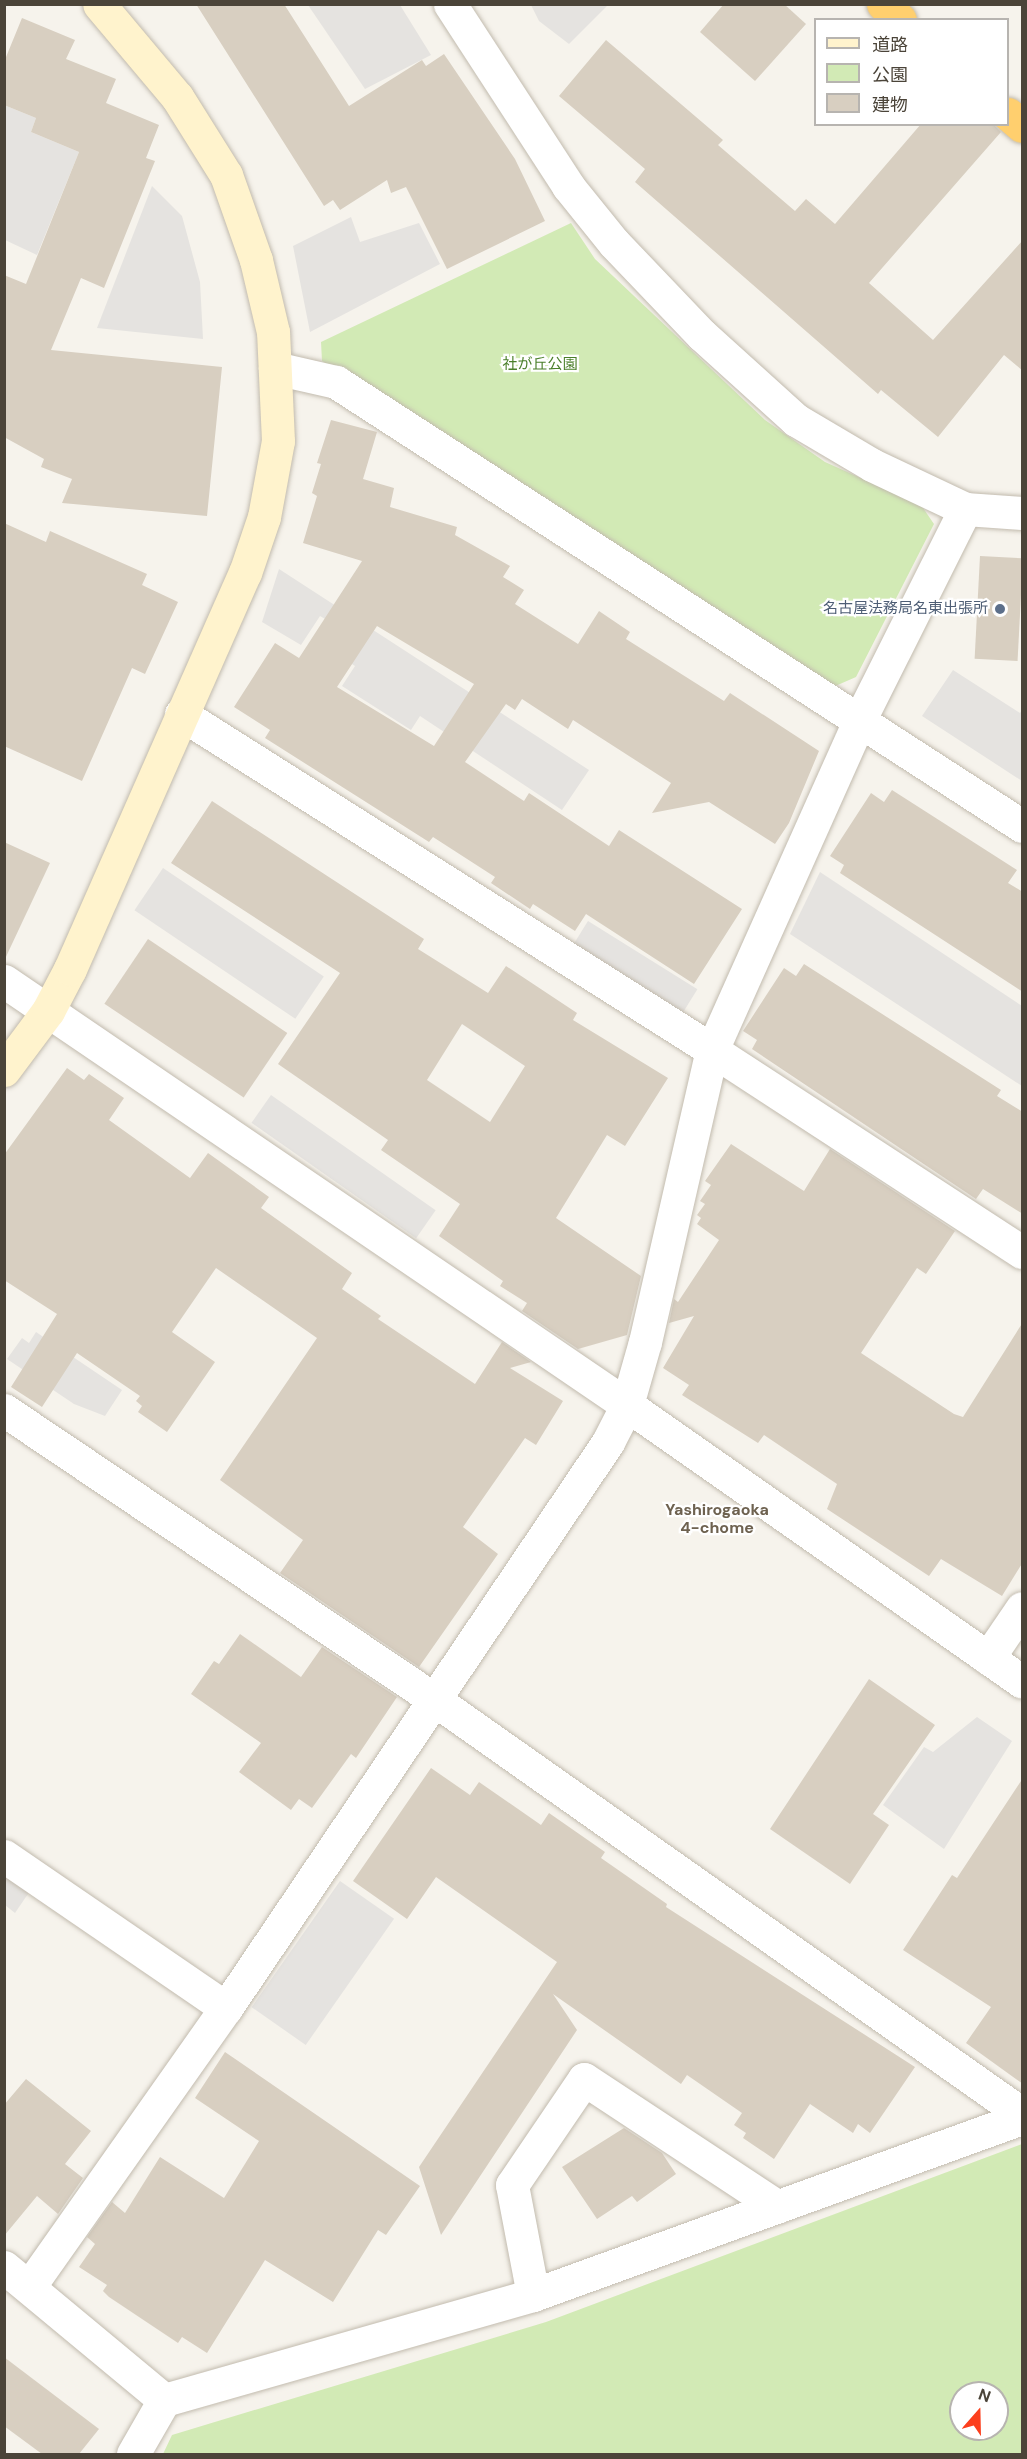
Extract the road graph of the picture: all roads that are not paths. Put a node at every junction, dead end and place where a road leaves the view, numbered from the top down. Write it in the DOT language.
graph roads {
  1 [pos="99,4"];
  2 [pos="450,4"];
  3 [pos="883,4"];
  4 [pos="898,18"];
  5 [pos="1009,115"];
  6 [pos="1023,126"];
  7 [pos="275,368"];
  8 [pos="965,508"];
  9 [pos="1023,513"];
  10 [pos="181,714"];
  11 [pos="860,719"];
  12 [pos="1023,826"];
  13 [pos="4,981"];
  14 [pos="48,1011"];
  15 [pos="712,1050"];
  16 [pos="4,1070"];
  17 [pos="1023,1252"];
  18 [pos="627,1405"];
  19 [pos="4,1410"];
  20 [pos="1023,1608"];
  21 [pos="988,1658"];
  22 [pos="1023,1682"];
  23 [pos="435,1700"];
  24 [pos="4,1856"];
  25 [pos="226,2008"];
  26 [pos="1023,2116"];
  27 [pos="778,2207"];
  28 [pos="17,2277"];
  29 [pos="533,2295"];
  30 [pos="164,2400"];
  31 [pos="133,2454"];
  1 -- 7 [label="street"];
  2 -- 8 [label="street"];
  3 -- 4 [label="highway"];
  5 -- 6 [label="highway"];
  7 -- 10 [label="street"];
  7 -- 11 [label="street"];
  8 -- 9 [label="street"];
  8 -- 11 [label="street"];
  10 -- 14 [label="street"];
  10 -- 15 [label="street"];
  11 -- 12 [label="street"];
  11 -- 15 [label="street"];
  13 -- 14 [label="street"];
  14 -- 16 [label="street"];
  14 -- 18 [label="street"];
  15 -- 17 [label="street"];
  15 -- 18 [label="street"];
  18 -- 21 [label="street"];
  18 -- 23 [label="street"];
  19 -- 23 [label="street"];
  20 -- 21 [label="street"];
  21 -- 22 [label="street"];
  23 -- 25 [label="street"];
  23 -- 26 [label="street"];
  24 -- 25 [label="street"];
  25 -- 28 [label="street"];
  26 -- 27 [label="street"];
  27 -- 29 [label="street"];
  27 -- 29 [label="street"];
  28 -- 30 [label="street"];
  29 -- 30 [label="street"];
  30 -- 31 [label="street"];
}
